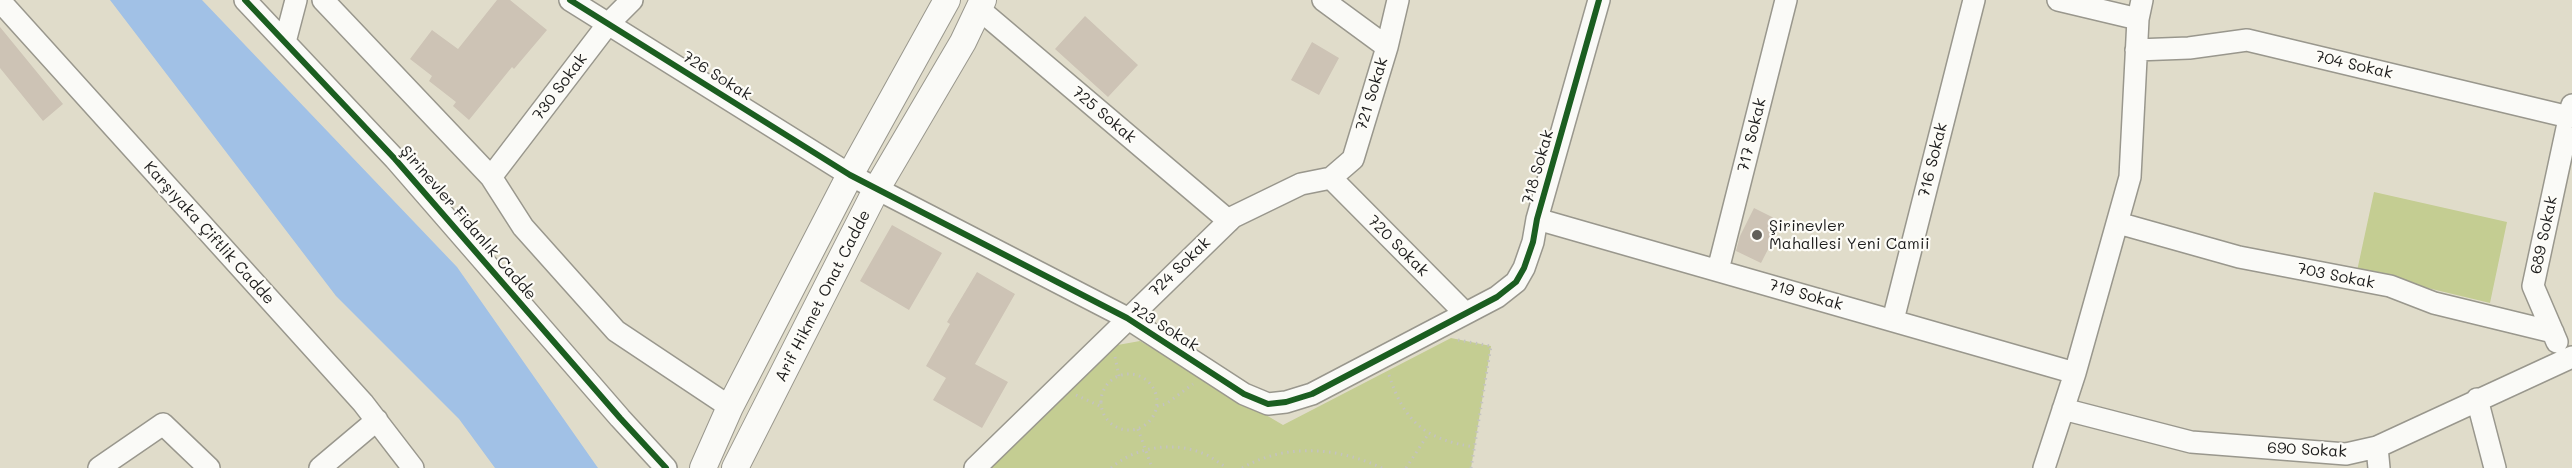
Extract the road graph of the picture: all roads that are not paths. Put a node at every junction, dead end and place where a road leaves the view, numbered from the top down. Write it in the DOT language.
graph roads {
  1 [pos="245,0"];
  2 [pos="296,0"];
  3 [pos="323,0"];
  4 [pos="570,0"];
  5 [pos="632,0"];
  6 [pos="947,0"];
  7 [pos="1323,0"];
  8 [pos="1398,0"];
  9 [pos="1599,0"];
  10 [pos="1786,0"];
  11 [pos="1974,0"];
  12 [pos="2058,0"];
  13 [pos="0,1"];
  14 [pos="981,4"];
  15 [pos="2140,10"];
  16 [pos="608,24"];
  17 [pos="285,42"];
  18 [pos="1386,47"];
  19 [pos="2136,50"];
  20 [pos="2570,111"];
  21 [pos="850,175"];
  22 [pos="491,177"];
  23 [pos="1331,178"];
  24 [pos="876,190"];
  25 [pos="1537,219"];
  26 [pos="1229,221"];
  27 [pos="2118,223"];
  28 [pos="1718,270"];
  29 [pos="1465,313"];
  30 [pos="1127,318"];
  31 [pos="1893,320"];
  32 [pos="2553,332"];
  33 [pos="2568,359"];
  34 [pos="2075,374"];
  35 [pos="2477,399"];
  36 [pos="730,407"];
  37 [pos="2063,409"];
  38 [pos="377,420"];
  39 [pos="2377,447"];
  40 [pos="99,468"];
  41 [pos="209,468"];
  42 [pos="320,468"];
  43 [pos="414,468"];
  44 [pos="666,468"];
  45 [pos="703,468"];
  46 [pos="735,468"];
  47 [pos="975,468"];
  48 [pos="2044,468"];
  49 [pos="2379,468"];
  50 [pos="2495,468"];
  1 -- 17 [label="street, Şirinevler Fidanlık Cadde"];
  2 -- 17 [label="street"];
  3 -- 22 [label="street"];
  4 -- 16 [label="street, 726 Sokak"];
  5 -- 16 [label="street, 730 Sokak"];
  6 -- 21 [label="main road, Arif Hikmet Onat Cadde"];
  7 -- 18 [label="street"];
  8 -- 18 [label="street, 721 Sokak"];
  9 -- 25 [label="street, 718 Sokak"];
  10 -- 28 [label="street, 717 Sokak"];
  11 -- 31 [label="street, 716 Sokak"];
  12 -- 15 [label="street"];
  13 -- 38 [label="street, Karşıyaka Çiftlik Cadde"];
  14 -- 24 [label="main road, Arif Hikmet Onat Cadde"];
  14 -- 26 [label="street, 725 Sokak"];
  15 -- 19 [label="street"];
  16 -- 21 [label="street, 726 Sokak"];
  16 -- 22 [label="street, 730 Sokak"];
  17 -- 44 [label="street, Şirinevler Fidanlık Cadde"];
  18 -- 23 [label="street, 721 Sokak"];
  19 -- 20 [label="street, 704 Sokak"];
  19 -- 27 [label="street"];
  20 -- 32 [label="street, 689 Sokak"];
  21 -- 24 [label="street, 723 Sokak"];
  21 -- 36 [label="main road, Arif Hikmet Onat Cadde"];
  22 -- 36 [label="street"];
  23 -- 26 [label="street, 724 Sokak"];
  23 -- 29 [label="street, 720 Sokak"];
  24 -- 30 [label="street, 723 Sokak"];
  24 -- 46 [label="main road, Arif Hikmet Onat Cadde"];
  25 -- 28 [label="street, 719 Sokak"];
  25 -- 29 [label="street, 718 Sokak"];
  26 -- 30 [label="street, 724 Sokak"];
  27 -- 32 [label="street, 703 Sokak"];
  27 -- 34 [label="street"];
  28 -- 31 [label="street, 719 Sokak"];
  29 -- 30 [label="street, 723 Sokak"];
  30 -- 47 [label="street, 724 Sokak"];
  31 -- 34 [label="street, 719 Sokak"];
  32 -- 33 [label="street, 689 Sokak"];
  33 -- 35 [label="street, 690 Sokak"];
  34 -- 37 [label="street"];
  35 -- 39 [label="street, 690 Sokak"];
  35 -- 50 [label="street"];
  36 -- 45 [label="main road, Arif Hikmet Onat Cadde"];
  37 -- 39 [label="street, 690 Sokak"];
  37 -- 48 [label="street"];
  38 -- 42 [label="street"];
  38 -- 43 [label="street, Karşıyaka Çiftlik Cadde"];
  39 -- 49 [label="street"];
  40 -- 41 [label="street"];
}
